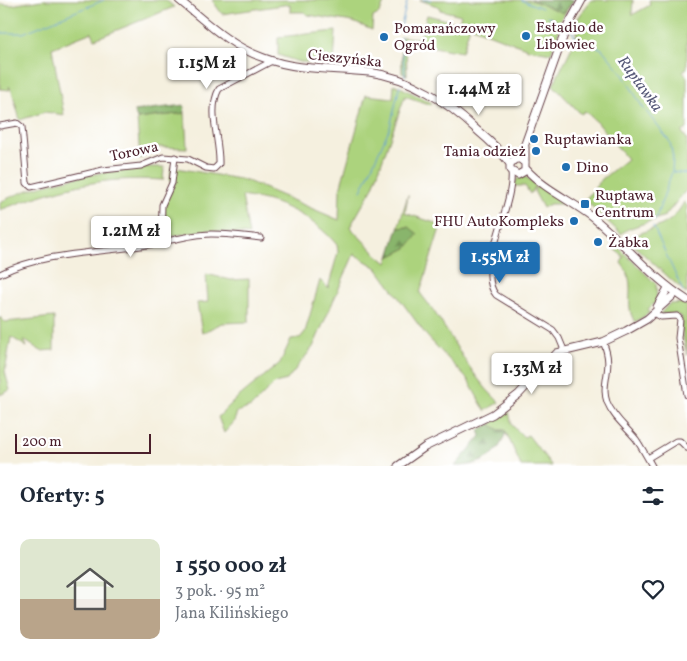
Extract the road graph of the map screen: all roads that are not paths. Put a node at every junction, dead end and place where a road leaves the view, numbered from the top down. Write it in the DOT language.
graph roads {
  1 [pos="179,0"];
  2 [pos="582,0"];
  3 [pos="272,61"];
  4 [pos="0,126"];
  5 [pos="526,144"];
  6 [pos="175,157"];
  7 [pos="514,161"];
  8 [pos="520,171"];
  9 [pos="261,238"];
  10 [pos="161,243"];
  11 [pos="0,274"];
  12 [pos="668,288"];
  13 [pos="676,293"];
  14 [pos="687,300"];
  15 [pos="654,314"];
  16 [pos="603,342"];
  17 [pos="564,350"];
  18 [pos="687,395"];
  19 [pos="687,448"];
  20 [pos="648,458"];
  21 [pos="398,466"];
  22 [pos="652,466"];
  1 -- 3 [label="main road, Cieszyńska"];
  2 -- 5 [label="main road"];
  3 -- 6 [label="street, Torowa"];
  3 -- 7 [label="main road, Cieszyńska"];
  4 -- 6 [label="street, Torowa"];
  5 -- 7 [label="main road"];
  5 -- 8 [label="main road"];
  6 -- 10 [label="street"];
  7 -- 8 [label="main road, Cieszyńska"];
  7 -- 8 [label="main road"];
  8 -- 12 [label="main road"];
  8 -- 17 [label="street"];
  9 -- 10 [label="street"];
  10 -- 11 [label="street"];
  12 -- 13 [label="main road"];
  12 -- 15 [label="main road"];
  13 -- 14 [label="main road"];
  13 -- 15 [label="main road"];
  15 -- 16 [label="main road"];
  15 -- 18 [label="street"];
  16 -- 17 [label="main road"];
  16 -- 20 [label="street"];
  17 -- 21 [label="main road"];
  19 -- 20 [label="street"];
  20 -- 22 [label="street"];
}
